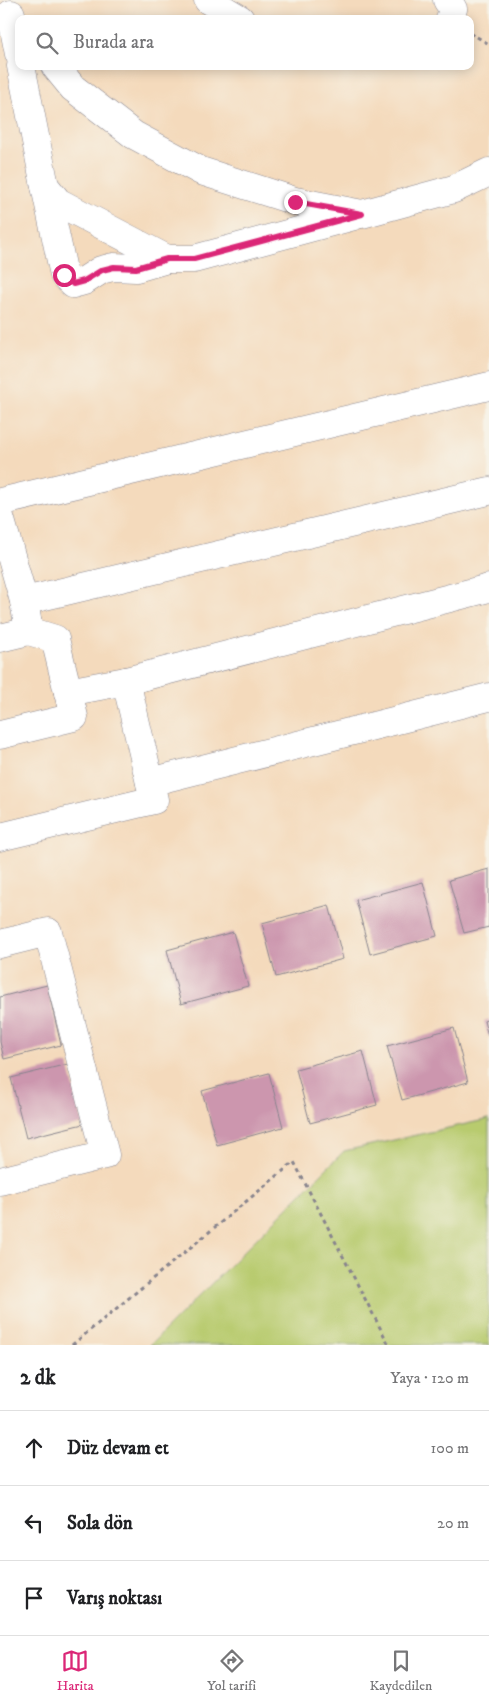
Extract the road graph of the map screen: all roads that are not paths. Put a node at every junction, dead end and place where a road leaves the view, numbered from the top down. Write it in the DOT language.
graph roads {
  1 [pos="208,0"];
  2 [pos="447,0"];
  3 [pos="12,12"];
  4 [pos="233,15"];
  5 [pos="451,15"];
  6 [pos="15,30"];
  7 [pos="22,70"];
  8 [pos="58,70"];
  9 [pos="489,172"];
  10 [pos="46,186"];
  11 [pos="362,214"];
  12 [pos="167,259"];
  13 [pos="489,386"];
  14 [pos="489,490"];
  15 [pos="0,502"];
  16 [pos="0,517"];
  17 [pos="489,588"];
  18 [pos="24,601"];
  19 [pos="29,630"];
  20 [pos="0,638"];
  21 [pos="126,681"];
  22 [pos="68,692"];
  23 [pos="489,697"];
  24 [pos="0,735"];
  25 [pos="150,782"];
  26 [pos="0,837"];
  27 [pos="0,944"];
  28 [pos="0,1181"];
  1 -- 4 [label="street"];
  2 -- 5 [label="street"];
  3 -- 6 [label="street"];
  7 -- 10 [label="street"];
  8 -- 11 [label="street"];
  9 -- 11 [label="street"];
  10 -- 12 [label="street"];
  10 -- 12 [label="street"];
  11 -- 12 [label="street"];
  13 -- 15 [label="street"];
  14 -- 18 [label="street"];
  16 -- 18 [label="street"];
  17 -- 21 [label="street"];
  18 -- 19 [label="street"];
  19 -- 20 [label="street"];
  19 -- 22 [label="street"];
  21 -- 22 [label="street"];
  21 -- 25 [label="street"];
  22 -- 24 [label="street"];
  23 -- 25 [label="street"];
  25 -- 26 [label="street"];
  27 -- 28 [label="street"];
}
